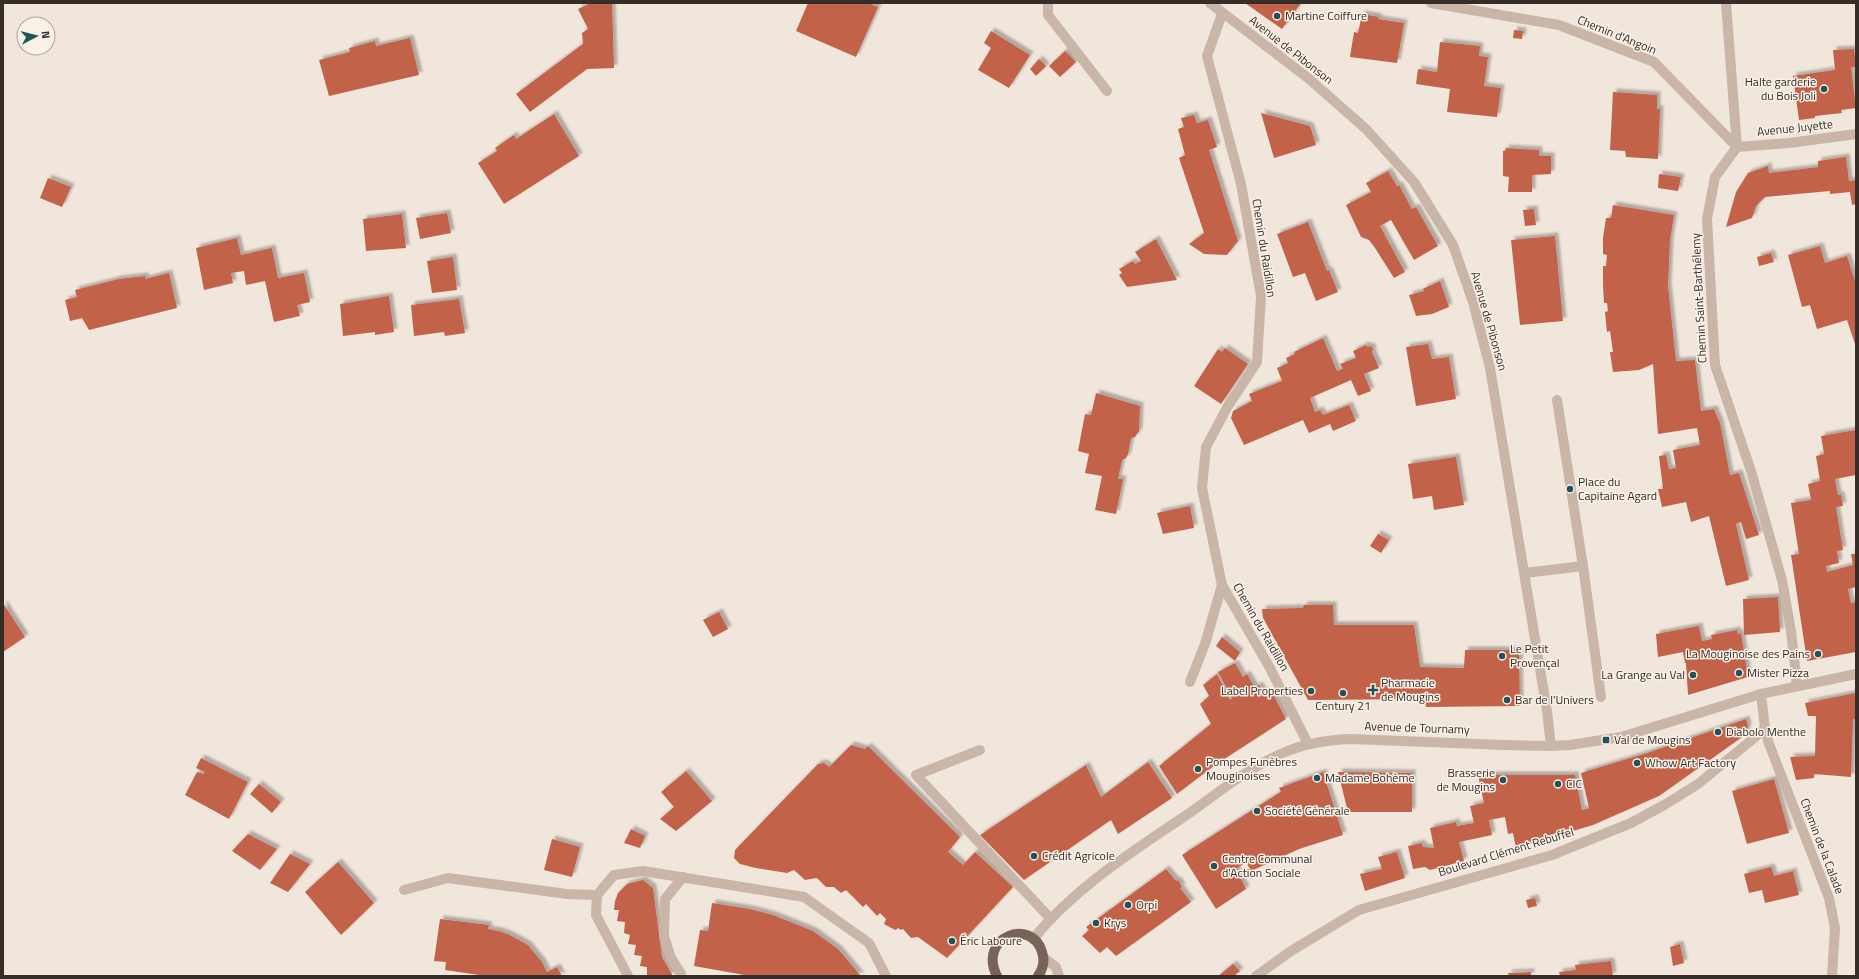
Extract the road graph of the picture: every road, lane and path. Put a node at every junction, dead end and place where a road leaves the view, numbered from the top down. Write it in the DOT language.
graph roads {
  1 [pos="1048,3"];
  2 [pos="1210,3"];
  3 [pos="1431,3"];
  4 [pos="1726,3"];
  5 [pos="1222,14"];
  6 [pos="1107,91"];
  7 [pos="1856,134"];
  8 [pos="1737,147"];
  9 [pos="1557,400"];
  10 [pos="1582,566"];
  11 [pos="1525,573"];
  12 [pos="1222,585"];
  13 [pos="1856,674"];
  14 [pos="1190,682"];
  15 [pos="1797,685"];
  16 [pos="1762,694"];
  17 [pos="1601,697"];
  18 [pos="1765,730"];
  19 [pos="1308,744"];
  20 [pos="1551,746"];
  21 [pos="980,750"];
  22 [pos="684,877"];
  23 [pos="404,890"];
  24 [pos="597,895"];
  25 [pos="1050,918"];
  26 [pos="1033,939"];
  27 [pos="1044,958"];
  28 [pos="681,974"];
  29 [pos="628,976"];
  30 [pos="886,976"];
  31 [pos="997,976"];
  32 [pos="1038,976"];
  33 [pos="1059,976"];
  34 [pos="1256,976"];
  35 [pos="1832,976"];
  1 -- 6 [label="street"];
  2 -- 5 [label="street, Avenue de Pibonson"];
  3 -- 8 [label="street, Chemin d'Angoin"];
  4 -- 8 [label="street"];
  5 -- 11 [label="street, Avenue de Pibonson"];
  5 -- 12 [label="street, Chemin du Raidillon"];
  7 -- 8 [label="street, Avenue Juyette"];
  8 -- 15 [label="street, Chemin Saint-Barthélemy"];
  9 -- 10 [label="street"];
  10 -- 11 [label="street"];
  10 -- 17 [label="street"];
  11 -- 20 [label="street, Avenue de Pibonson"];
  12 -- 14 [label="street"];
  12 -- 19 [label="street, Chemin du Raidillon"];
  13 -- 15 [label="street, Avenue de Tournamy"];
  15 -- 16 [label="street, Avenue de Tournamy"];
  16 -- 18 [label="street"];
  16 -- 20 [label="street, Avenue de Tournamy"];
  18 -- 34 [label="street, Boulevard Clément Rebuffel"];
  18 -- 35 [label="street, Chemin de la Calade"];
  19 -- 20 [label="street, Avenue de Tournamy"];
  19 -- 25 [label="street, Avenue de Tournamy"];
  21 -- 25 [label="street"];
  22 -- 24 [label="street"];
  22 -- 28 [label="street"];
  22 -- 30 [label="street"];
  23 -- 24 [label="street"];
  24 -- 29 [label="street"];
  25 -- 26 [label="street, Avenue de Tournamy"];
  26 -- 27 [label="main road"];
  26 -- 31 [label="main road"];
  27 -- 32 [label="main road"];
  27 -- 33 [label="street"];
}
